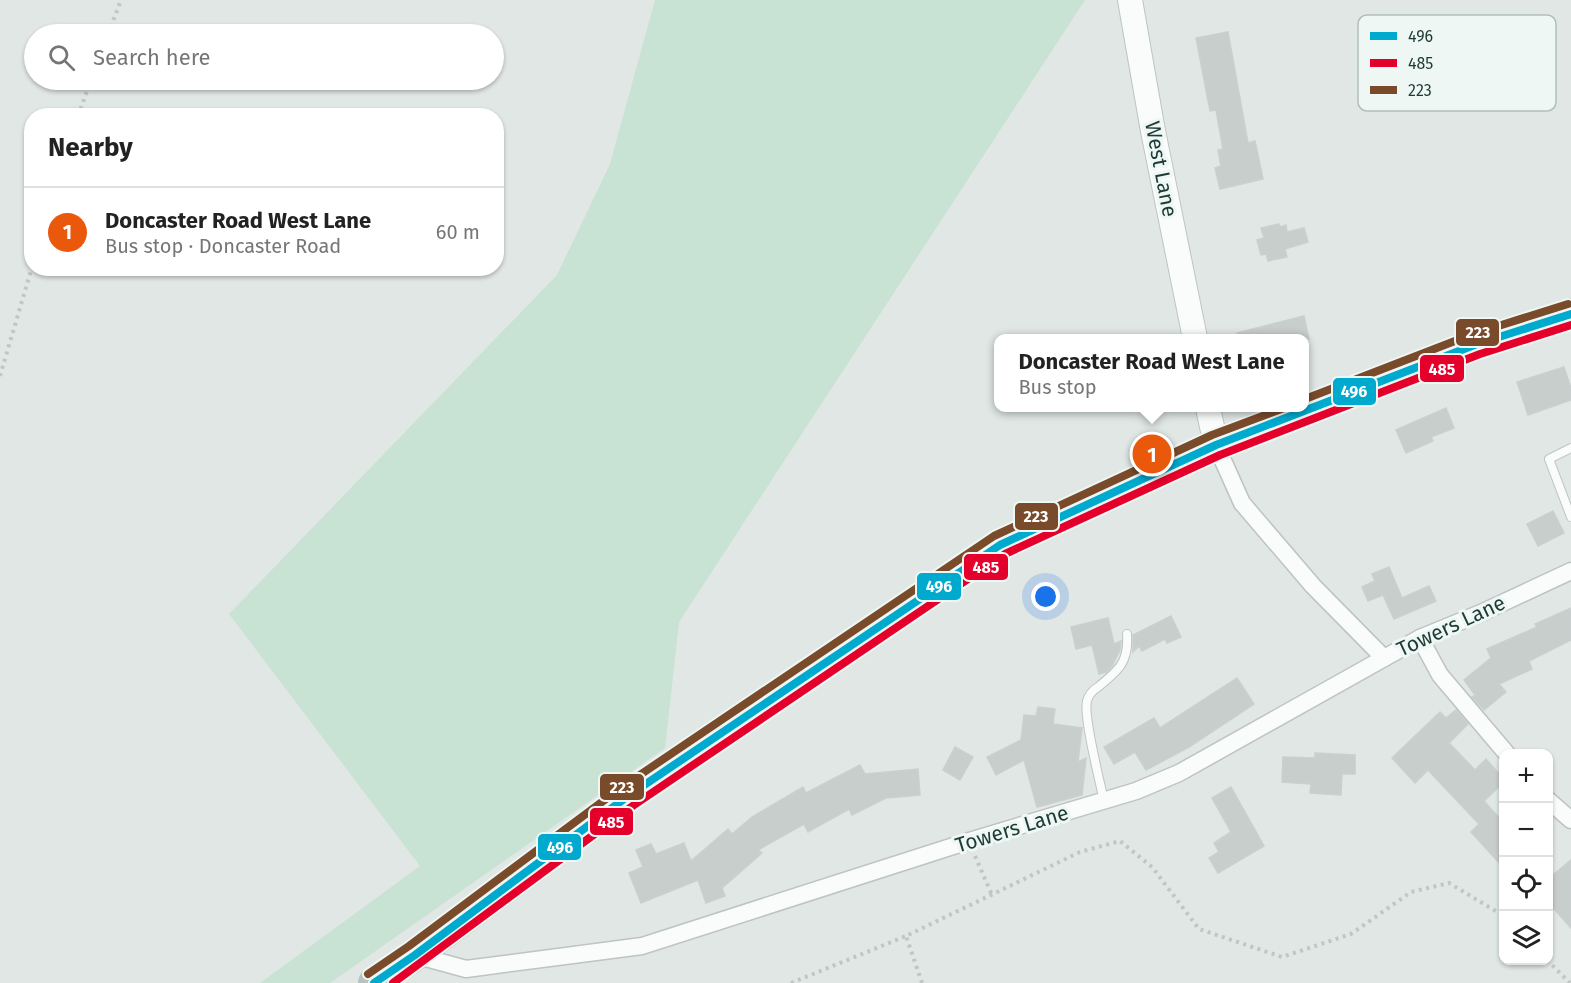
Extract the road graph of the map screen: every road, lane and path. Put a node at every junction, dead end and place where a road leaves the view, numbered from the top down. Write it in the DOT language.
graph roads {
  1 [pos="121,0"];
  2 [pos="1130,0"];
  3 [pos="112,24"];
  4 [pos="87,90"];
  5 [pos="81,108"];
  6 [pos="29,276"];
  7 [pos="1571,314"];
  8 [pos="1194,334"];
  9 [pos="0,375"];
  10 [pos="1309,409"];
  11 [pos="1209,412"];
  12 [pos="1301,412"];
  13 [pos="1216,445"];
  14 [pos="1571,448"];
  15 [pos="1571,517"];
  16 [pos="1571,571"];
  17 [pos="1127,634"];
  18 [pos="1420,638"];
  19 [pos="1384,658"];
  20 [pos="1504,749"];
  21 [pos="1104,801"];
  22 [pos="1551,803"];
  23 [pos="1571,820"];
  24 [pos="969,841"];
  25 [pos="992,895"];
  26 [pos="1499,914"];
  27 [pos="906,936"];
  28 [pos="415,955"];
  29 [pos="1553,965"];
  30 [pos="374,983"];
  31 [pos="791,983"];
  32 [pos="922,983"];
  33 [pos="1570,983"];
  1 -- 3 [label="path"];
  2 -- 8 [label="street, West Lane"];
  4 -- 5 [label="path"];
  6 -- 9 [label="path"];
  7 -- 10 [label="highway"];
  11 -- 13 [label="street"];
  12 -- 13 [label="highway"];
  13 -- 19 [label="street"];
  13 -- 28 [label="highway"];
  14 -- 15 [label="lane"];
  16 -- 18 [label="street, Towers Lane"];
  17 -- 21 [label="lane"];
  18 -- 19 [label="street, Towers Lane"];
  18 -- 20 [label="street"];
  19 -- 21 [label="street, Towers Lane"];
  21 -- 24 [label="street, Towers Lane"];
  22 -- 23 [label="street"];
  24 -- 25 [label="path"];
  24 -- 28 [label="street, Towers Lane"];
  25 -- 26 [label="path"];
  25 -- 27 [label="path"];
  27 -- 31 [label="path"];
  27 -- 32 [label="path"];
  28 -- 30 [label="highway"];
  29 -- 33 [label="path"];
}
